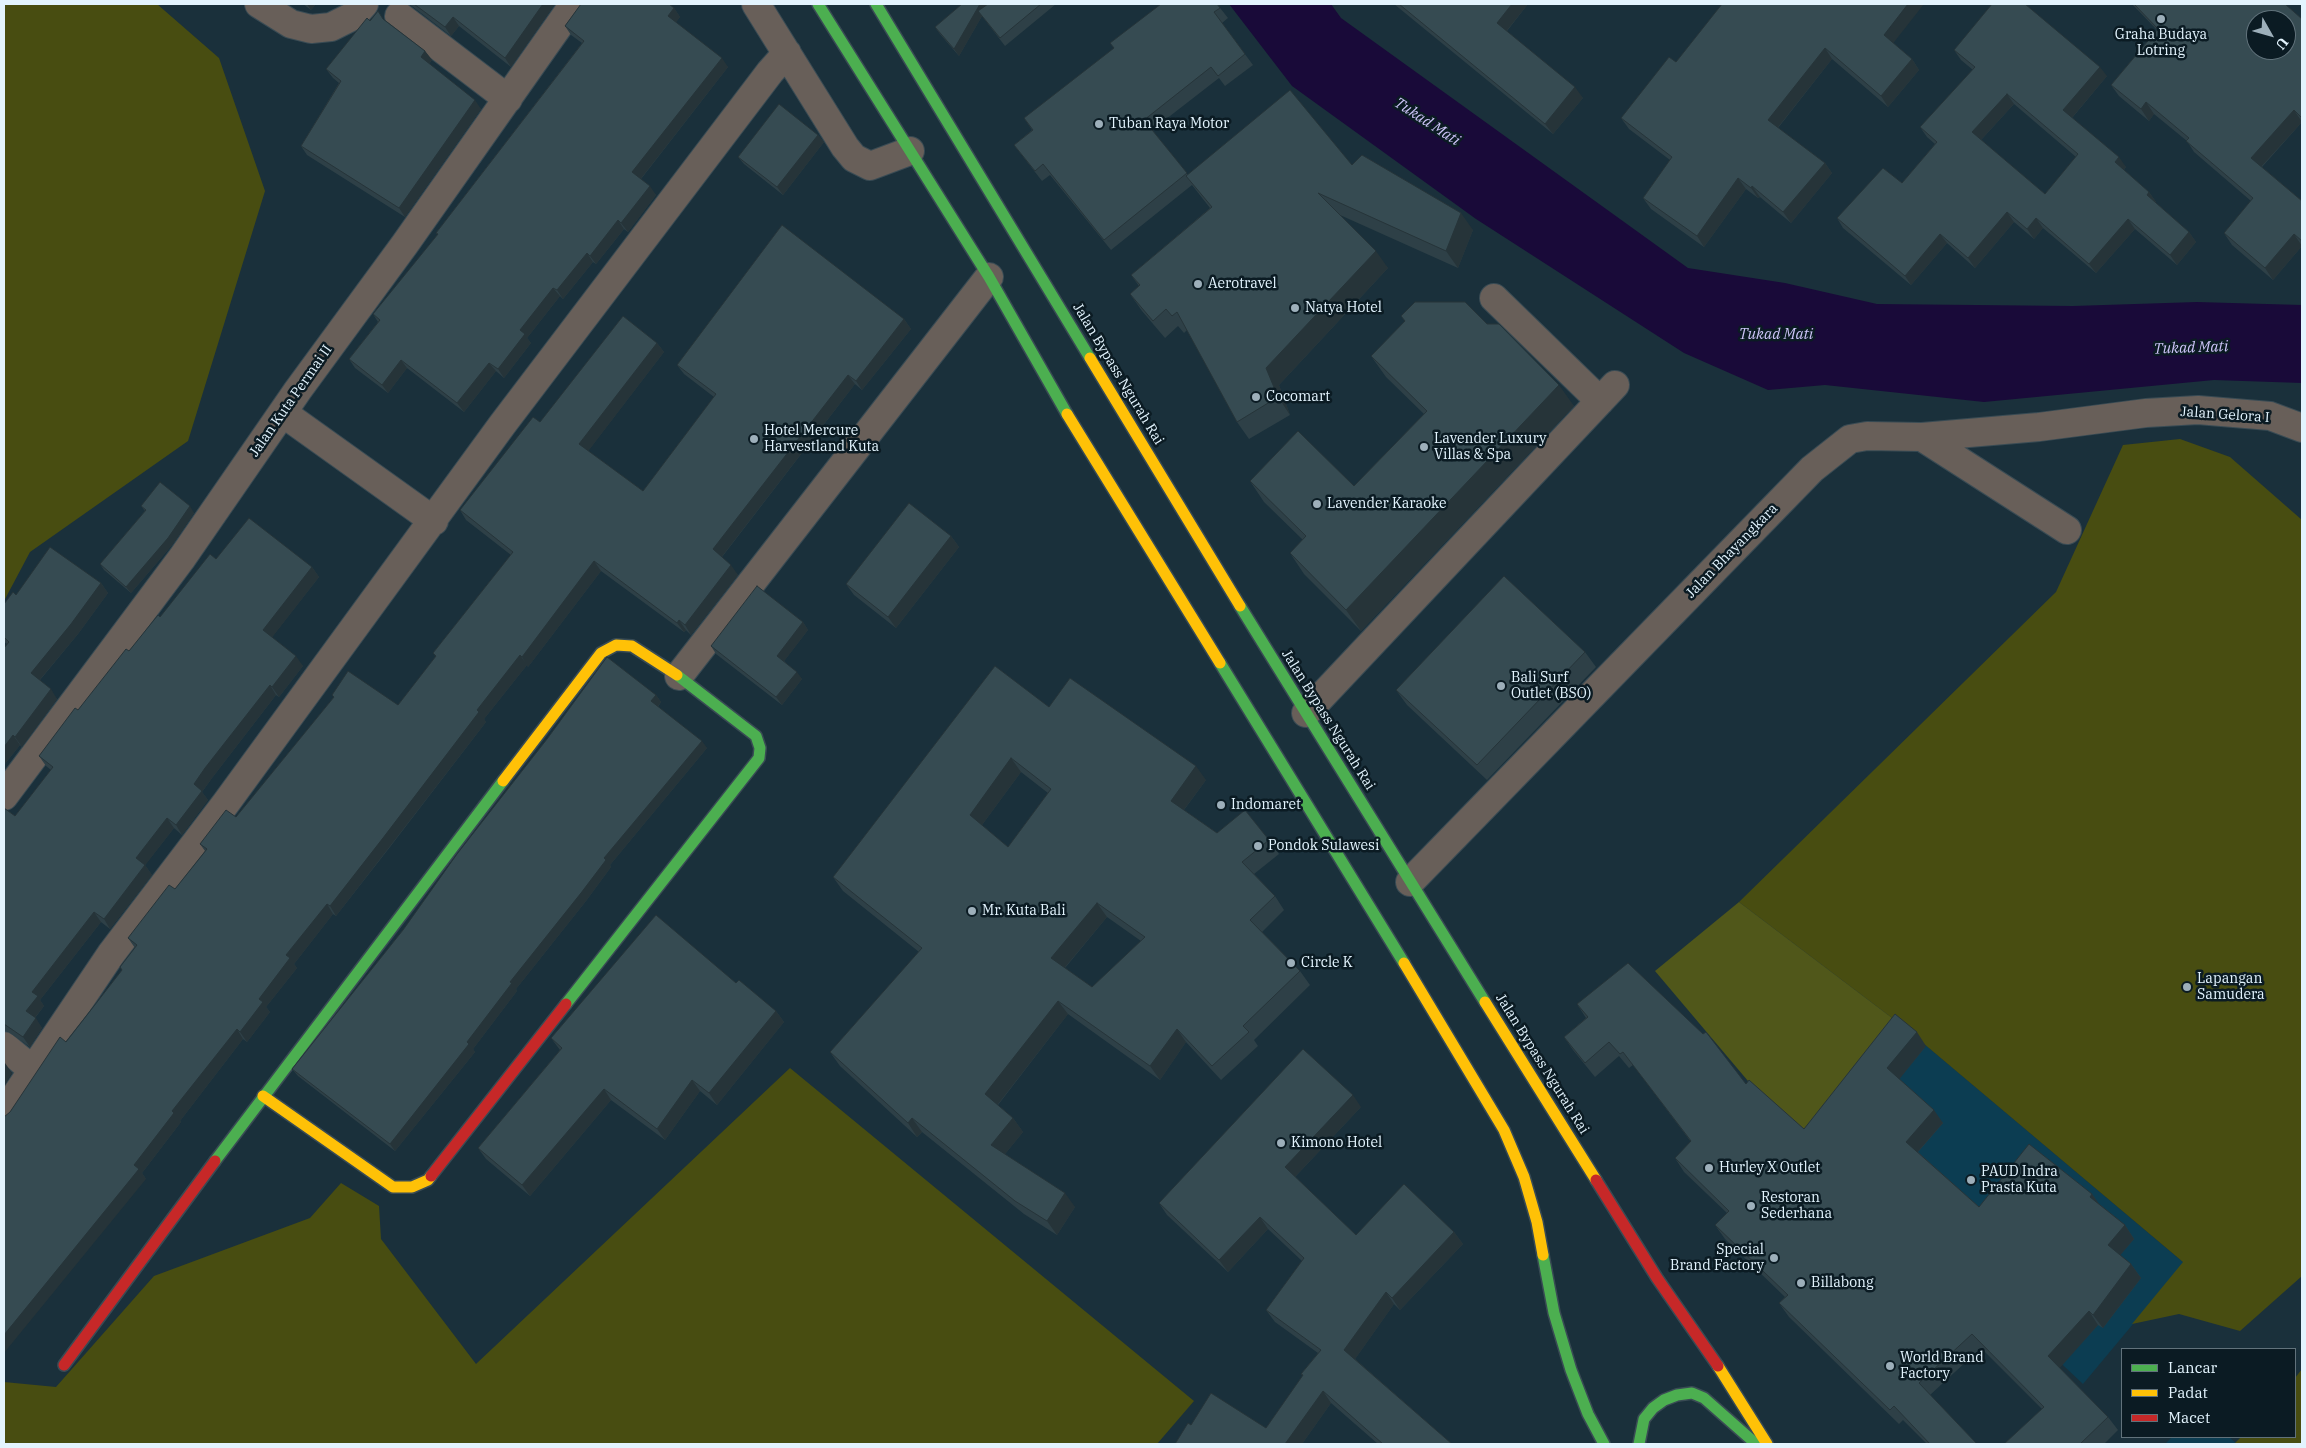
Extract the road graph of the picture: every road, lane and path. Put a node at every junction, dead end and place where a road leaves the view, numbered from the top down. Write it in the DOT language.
graph roads {
  1 [pos="259,4"];
  2 [pos="364,4"];
  3 [pos="574,4"];
  4 [pos="756,4"];
  5 [pos="818,4"];
  6 [pos="876,4"];
  7 [pos="399,16"];
  8 [pos="787,53"];
  9 [pos="508,98"];
  10 [pos="910,151"];
  11 [pos="989,277"];
  12 [pos="1494,298"];
  13 [pos="283,413"];
  14 [pos="2146,413"];
  15 [pos="2302,428"];
  16 [pos="1922,437"];
  17 [pos="434,520"];
  18 [pos="2066,530"];
  19 [pos="679,676"];
  20 [pos="1306,713"];
  21 [pos="4,796"];
  22 [pos="1410,882"];
  23 [pos="4,1046"];
  24 [pos="33,1070"];
  25 [pos="263,1096"];
  26 [pos="4,1113"];
  27 [pos="64,1365"];
  28 [pos="1604,1444"];
  29 [pos="1639,1444"];
  30 [pos="1756,1444"];
  31 [pos="1767,1444"];
  1 -- 2 [label="street"];
  3 -- 9 [label="street, Jalan Kuta Permai II"];
  4 -- 8 [label="street"];
  5 -- 10 [label="main road"];
  6 -- 20 [label="main road, Jalan Bypass Ngurah Rai"];
  7 -- 9 [label="street"];
  8 -- 10 [label="street"];
  8 -- 17 [label="street"];
  9 -- 13 [label="street, Jalan Kuta Permai II"];
  10 -- 11 [label="main road"];
  11 -- 19 [label="street"];
  11 -- 28 [label="main road"];
  12 -- 20 [label="street"];
  13 -- 17 [label="street"];
  13 -- 21 [label="street, Jalan Kuta Permai II"];
  14 -- 15 [label="street, Jalan Gelora I"];
  14 -- 16 [label="street, Jalan Bhayangkara"];
  16 -- 18 [label="street"];
  16 -- 22 [label="street, Jalan Bhayangkara"];
  17 -- 24 [label="street"];
  19 -- 25 [label="main road"];
  19 -- 25 [label="main road"];
  20 -- 22 [label="main road, Jalan Bypass Ngurah Rai"];
  22 -- 31 [label="main road, Jalan Bypass Ngurah Rai"];
  23 -- 24 [label="street"];
  24 -- 26 [label="street"];
  25 -- 27 [label="main road"];
  29 -- 30 [label="main road"];
}
